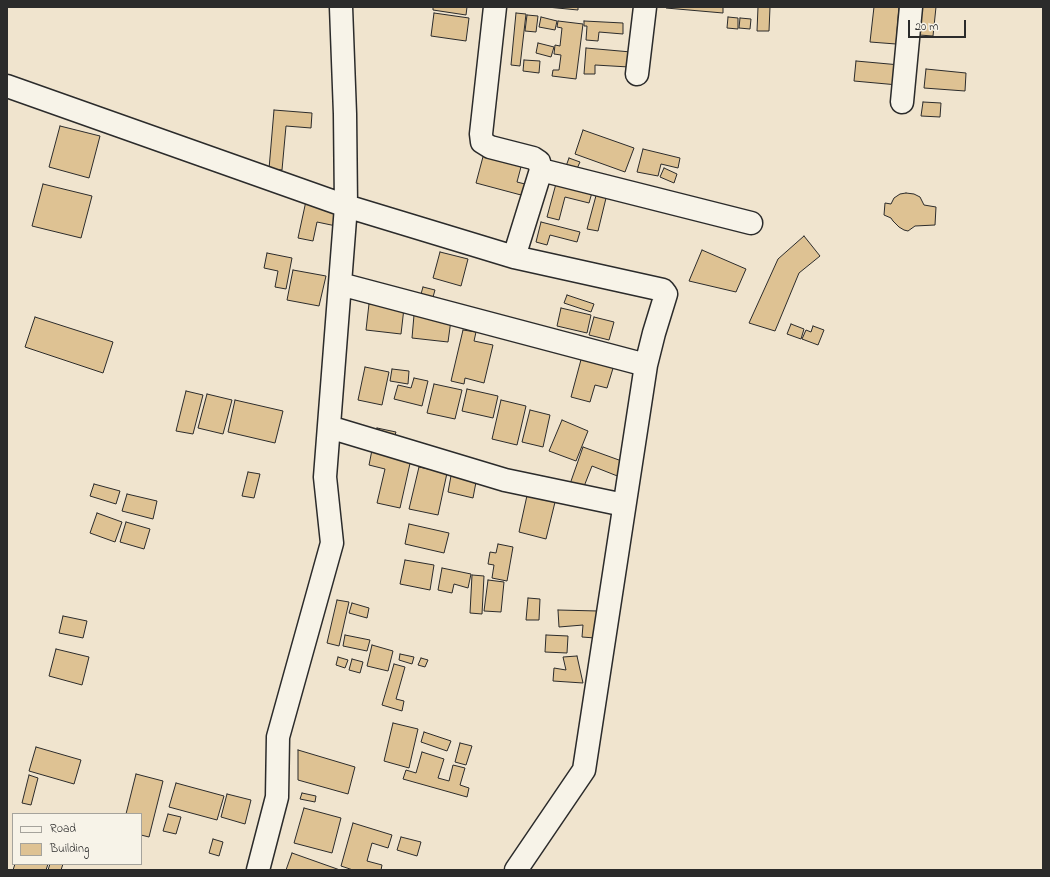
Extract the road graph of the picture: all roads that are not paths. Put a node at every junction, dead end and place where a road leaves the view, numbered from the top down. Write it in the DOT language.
graph roads {
  1 [pos="341,7"];
  2 [pos="495,7"];
  3 [pos="645,7"];
  4 [pos="911,7"];
  5 [pos="637,74"];
  6 [pos="7,86"];
  7 [pos="902,102"];
  8 [pos="541,170"];
  9 [pos="346,206"];
  10 [pos="751,223"];
  11 [pos="514,257"];
  12 [pos="340,284"];
  13 [pos="646,365"];
  14 [pos="329,427"];
  15 [pos="624,505"];
  16 [pos="258,870"];
  17 [pos="516,870"];
  1 -- 9 [label="street"];
  2 -- 8 [label="street"];
  3 -- 5 [label="street"];
  4 -- 7 [label="street"];
  6 -- 9 [label="street"];
  8 -- 10 [label="street"];
  8 -- 11 [label="street"];
  9 -- 11 [label="street"];
  9 -- 12 [label="street"];
  11 -- 13 [label="street"];
  12 -- 13 [label="street"];
  12 -- 14 [label="street"];
  13 -- 15 [label="street"];
  14 -- 15 [label="street"];
  14 -- 16 [label="street"];
  15 -- 17 [label="street"];
}
